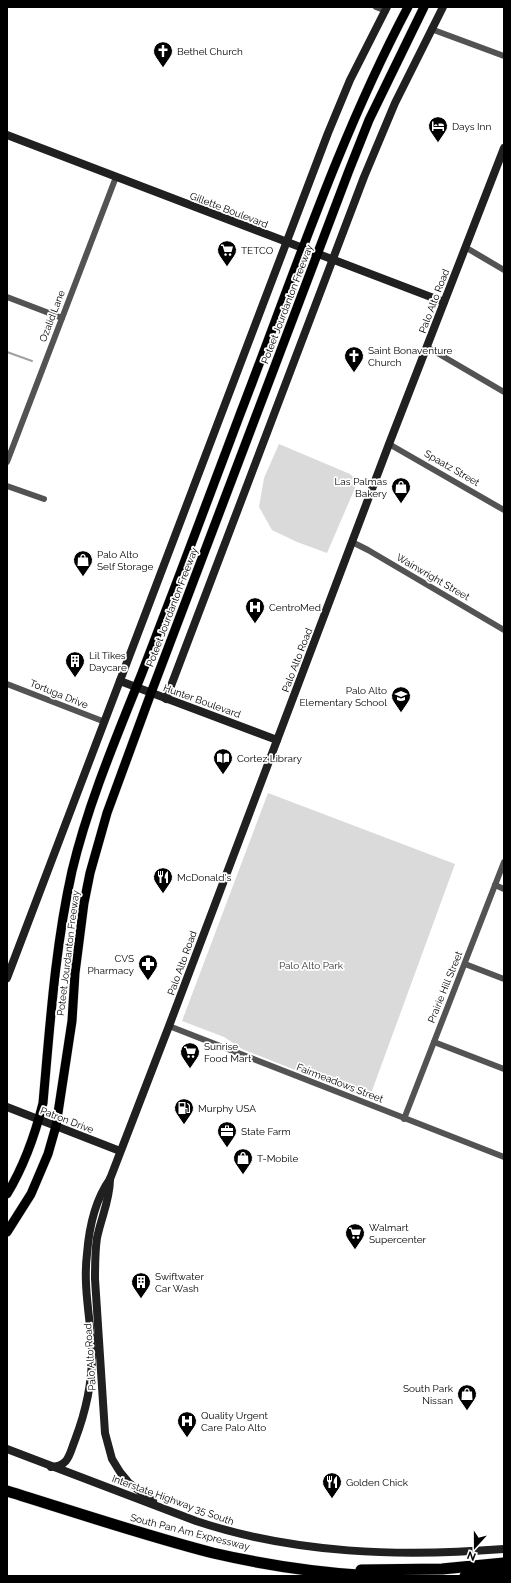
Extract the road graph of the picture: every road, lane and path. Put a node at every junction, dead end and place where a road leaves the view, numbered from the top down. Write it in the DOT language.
graph roads {
  1 [pos="376,7"];
  2 [pos="408,7"];
  3 [pos="424,7"];
  4 [pos="443,7"];
  5 [pos="386,9"];
  6 [pos="431,29"];
  7 [pos="504,56"];
  8 [pos="7,135"];
  9 [pos="504,148"];
  10 [pos="116,177"];
  11 [pos="286,242"];
  12 [pos="465,247"];
  13 [pos="304,249"];
  14 [pos="318,254"];
  15 [pos="333,260"];
  16 [pos="504,270"];
  17 [pos="7,297"];
  18 [pos="444,302"];
  19 [pos="62,318"];
  20 [pos="427,347"];
  21 [pos="504,392"];
  22 [pos="389,444"];
  23 [pos="7,462"];
  24 [pos="7,486"];
  25 [pos="44,499"];
  26 [pos="504,510"];
  27 [pos="352,542"];
  28 [pos="504,630"];
  29 [pos="120,681"];
  30 [pos="7,684"];
  31 [pos="136,687"];
  32 [pos="151,693"];
  33 [pos="166,699"];
  34 [pos="104,722"];
  35 [pos="277,740"];
  36 [pos="504,862"];
  37 [pos="495,885"];
  38 [pos="504,889"];
  39 [pos="465,964"];
  40 [pos="7,978"];
  41 [pos="504,979"];
  42 [pos="170,1026"];
  43 [pos="434,1042"];
  44 [pos="504,1069"];
  45 [pos="7,1107"];
  46 [pos="404,1119"];
  47 [pos="39,1120"];
  48 [pos="56,1126"];
  49 [pos="120,1151"];
  50 [pos="504,1157"];
  51 [pos="110,1179"];
  52 [pos="7,1194"];
  53 [pos="7,1232"];
  54 [pos="7,1450"];
  55 [pos="51,1466"];
  56 [pos="7,1491"];
  57 [pos="167,1510"];
  58 [pos="504,1550"];
  59 [pos="504,1563"];
  60 [pos="308,1571"];
  61 [pos="504,1573"];
  62 [pos="372,1576"];
  63 [pos="465,1576"];
  1 -- 5 [label="street"];
  2 -- 13 [label="main road, Poteet Jourdanton Freeway"];
  3 -- 14 [label="main road, Poteet Jourdanton Freeway"];
  4 -- 6 [label="street"];
  5 -- 11 [label="street"];
  6 -- 7 [label="street"];
  6 -- 15 [label="street"];
  8 -- 10 [label="street, Gillette Boulevard"];
  9 -- 12 [label="street, Palo Alto Road"];
  10 -- 11 [label="street, Gillette Boulevard"];
  10 -- 19 [label="street, Ozalid Lane"];
  11 -- 13 [label="street, Gillette Boulevard"];
  11 -- 29 [label="street"];
  12 -- 16 [label="street"];
  12 -- 18 [label="street, Palo Alto Road"];
  13 -- 14 [label="street, Gillette Boulevard"];
  13 -- 31 [label="main road, Poteet Jourdanton Freeway"];
  14 -- 15 [label="street, Gillette Boulevard"];
  14 -- 32 [label="main road, Poteet Jourdanton Freeway"];
  15 -- 18 [label="street, Gillette Boulevard"];
  15 -- 33 [label="street"];
  17 -- 19 [label="street"];
  18 -- 20 [label="street, Palo Alto Road"];
  19 -- 23 [label="street, Ozalid Lane"];
  20 -- 21 [label="street"];
  20 -- 22 [label="street, Palo Alto Road"];
  22 -- 26 [label="street, Spaatz Street"];
  22 -- 27 [label="street, Palo Alto Road"];
  24 -- 25 [label="street"];
  27 -- 28 [label="street, Wainwright Street"];
  27 -- 35 [label="street, Palo Alto Road"];
  29 -- 31 [label="street, Hunter Boulevard"];
  29 -- 34 [label="street"];
  30 -- 34 [label="street, Tortuga Drive"];
  31 -- 32 [label="street, Hunter Boulevard"];
  31 -- 47 [label="main road, Poteet Jourdanton Freeway"];
  32 -- 33 [label="street, Hunter Boulevard"];
  32 -- 48 [label="main road, Poteet Jourdanton Freeway"];
  33 -- 35 [label="street, Hunter Boulevard"];
  34 -- 40 [label="street"];
  35 -- 42 [label="street, Palo Alto Road"];
  36 -- 37 [label="street, Prairie Hill Street"];
  37 -- 38 [label="street"];
  37 -- 39 [label="street, Prairie Hill Street"];
  39 -- 41 [label="street"];
  39 -- 43 [label="street, Prairie Hill Street"];
  42 -- 46 [label="street, Fairmeadows Street"];
  42 -- 49 [label="street, Palo Alto Road"];
  43 -- 44 [label="street"];
  43 -- 46 [label="street, Prairie Hill Street"];
  45 -- 47 [label="street, Patron Drive"];
  46 -- 50 [label="street, Fairmeadows Street"];
  47 -- 48 [label="street, Patron Drive"];
  47 -- 52 [label="main road, Poteet Jourdanton Freeway"];
  48 -- 49 [label="street, Patron Drive"];
  48 -- 53 [label="main road, Poteet Jourdanton Freeway"];
  49 -- 51 [label="street, Palo Alto Road"];
  51 -- 55 [label="street, Palo Alto Road"];
  51 -- 57 [label="street, Palo Alto Road"];
  54 -- 55 [label="street, Interstate Highway 35 South"];
  55 -- 57 [label="street, Interstate Highway 35 South"];
  56 -- 60 [label="highway, South Pan Am Expressway"];
  57 -- 58 [label="street, Interstate Highway 35 South"];
  59 -- 60 [label="highway"];
  60 -- 62 [label="highway, South Pan Am Expressway"];
  61 -- 63 [label="highway"];
}
